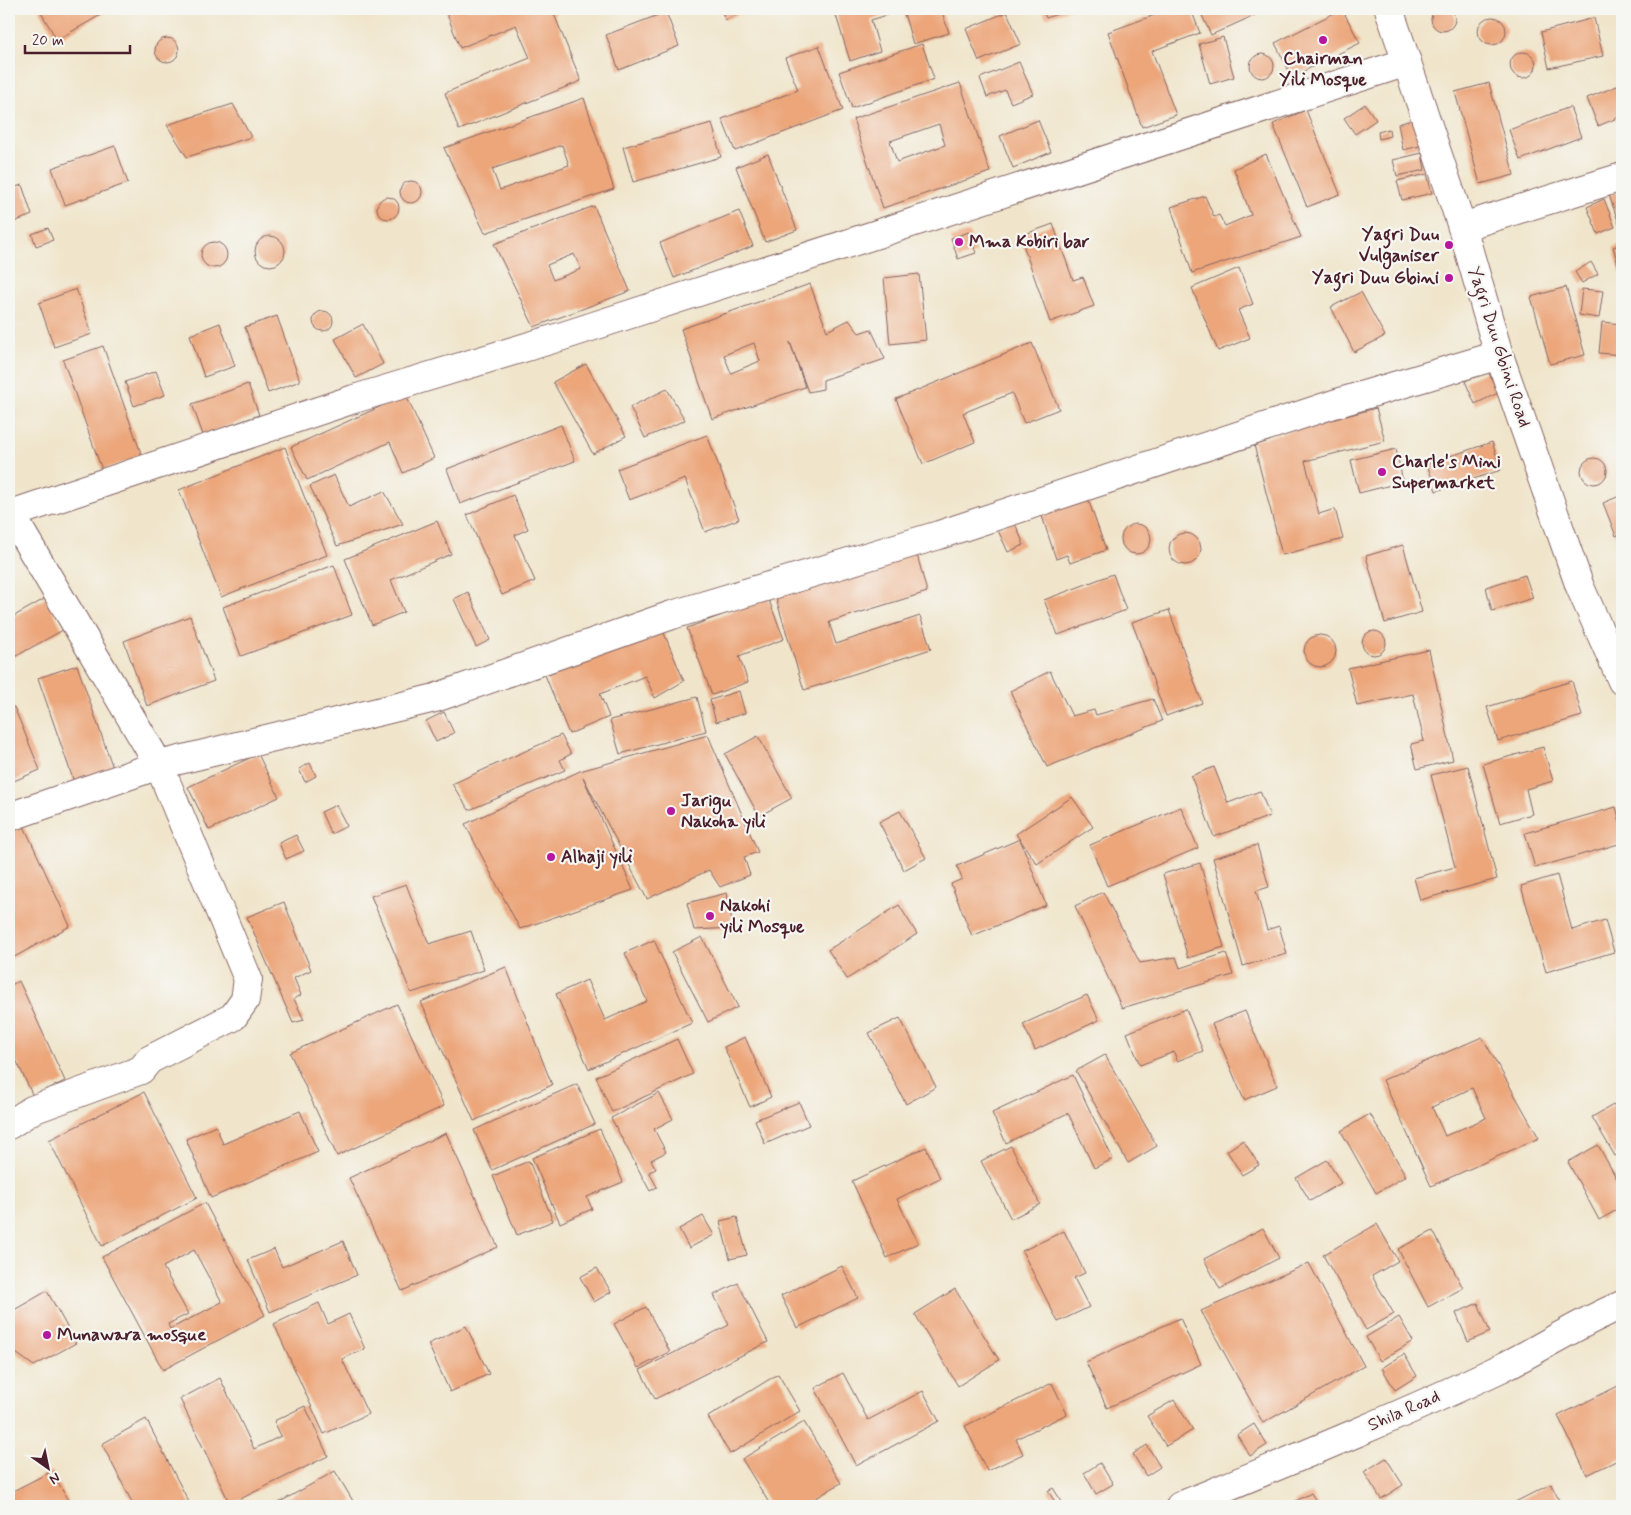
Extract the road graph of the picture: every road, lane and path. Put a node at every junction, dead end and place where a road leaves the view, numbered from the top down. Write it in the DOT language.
graph roads {
  1 [pos="1389,9"];
  2 [pos="1407,62"];
  3 [pos="1622,177"];
  4 [pos="1462,227"];
  5 [pos="1499,355"];
  6 [pos="10,512"];
  7 [pos="1622,681"];
  8 [pos="159,765"];
  9 [pos="9,816"];
  10 [pos="9,1125"];
  11 [pos="1622,1305"];
  12 [pos="1180,1506"];
  1 -- 2 [label="street, Yagri Duu Gbini Road"];
  2 -- 4 [label="street, Yagri Duu Gbini Road"];
  2 -- 6 [label="street"];
  3 -- 4 [label="street"];
  4 -- 5 [label="street, Yagri Duu Gbini Road"];
  5 -- 7 [label="street, Yagri Duu Gbini Road"];
  5 -- 8 [label="street"];
  6 -- 8 [label="street"];
  8 -- 9 [label="street"];
  8 -- 10 [label="street"];
  11 -- 12 [label="street, Shila Road"];
}
